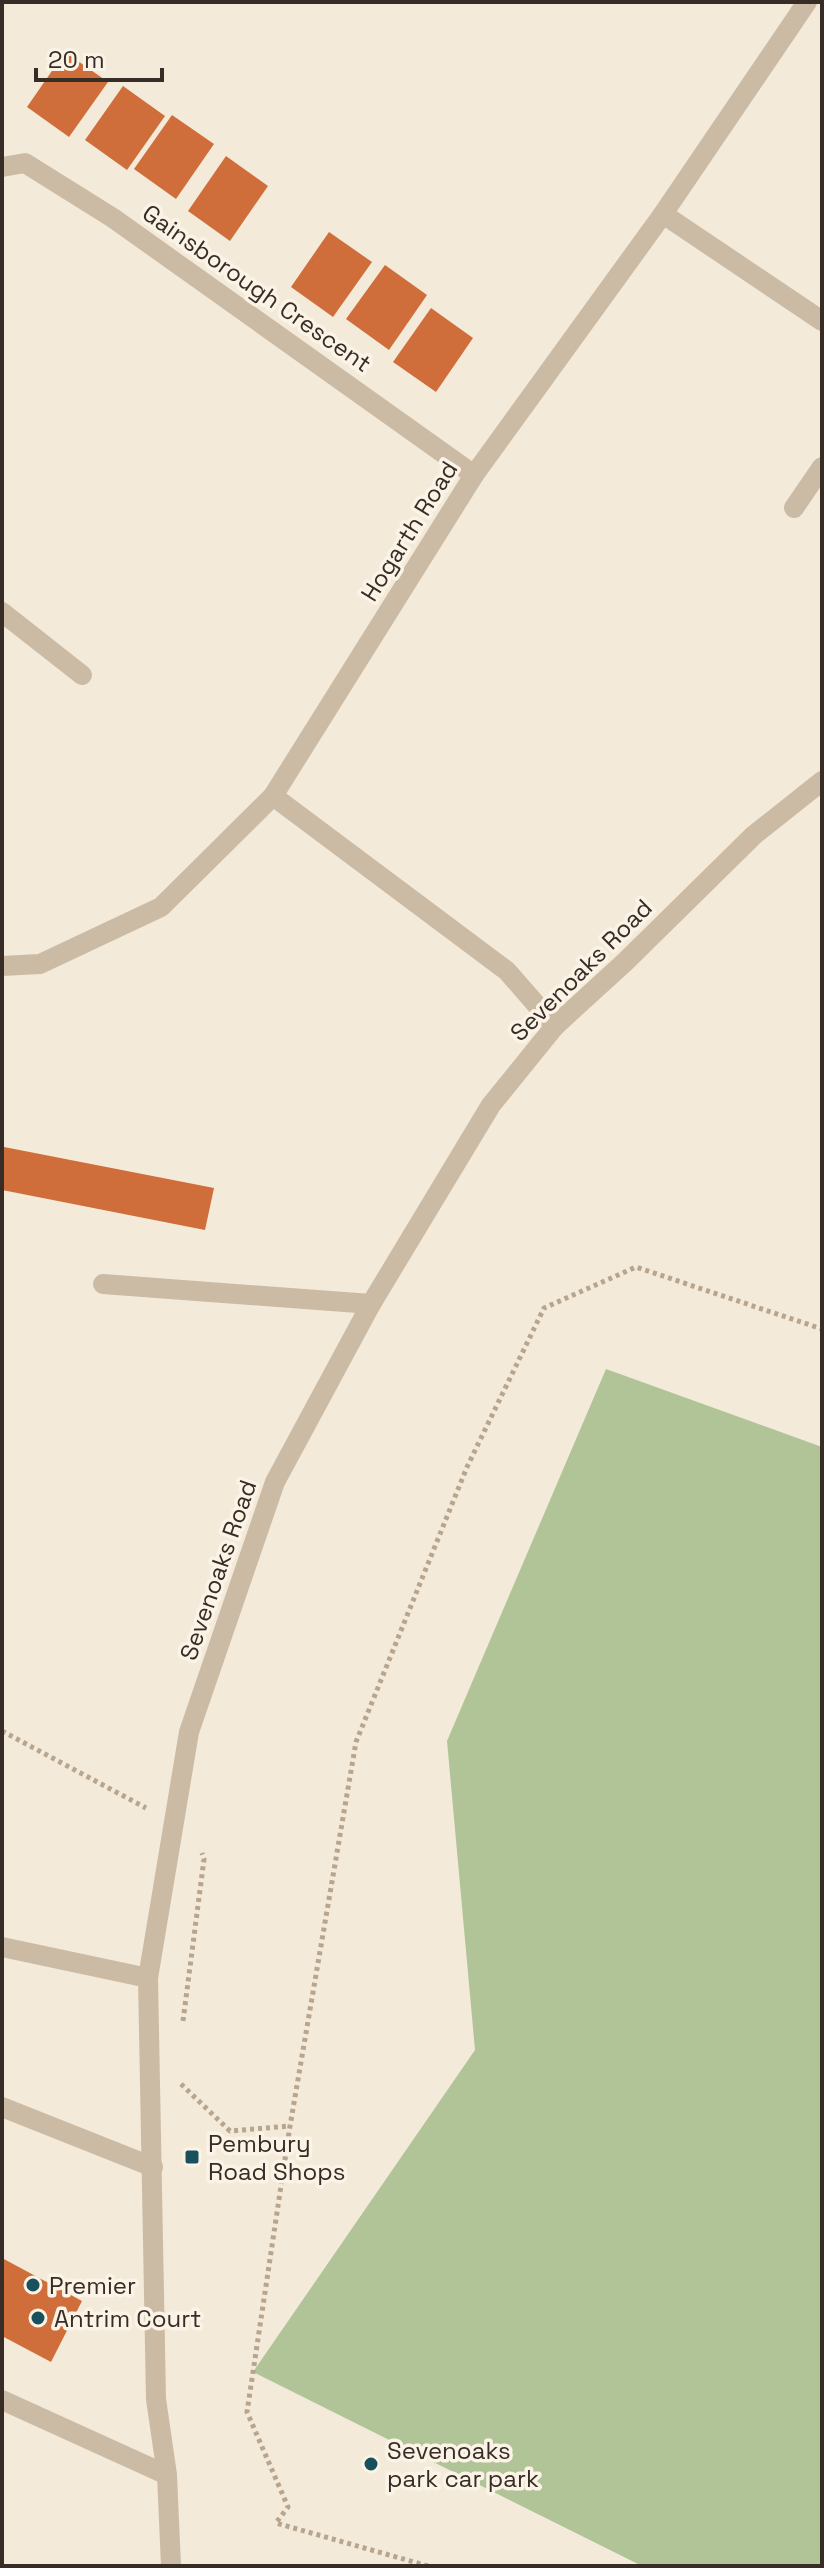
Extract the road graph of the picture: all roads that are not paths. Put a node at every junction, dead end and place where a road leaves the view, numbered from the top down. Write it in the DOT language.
graph roads {
  1 [pos="807,2"];
  2 [pos="2,167"];
  3 [pos="663,214"];
  4 [pos="822,321"];
  5 [pos="822,467"];
  6 [pos="474,475"];
  7 [pos="794,508"];
  8 [pos="2,612"];
  9 [pos="82,675"];
  10 [pos="822,781"];
  11 [pos="273,796"];
  12 [pos="2,966"];
  13 [pos="555,1026"];
  14 [pos="103,1284"];
  15 [pos="371,1304"];
  16 [pos="2,1947"];
  17 [pos="148,1978"];
  18 [pos="2,2107"];
  19 [pos="153,2167"];
  20 [pos="2,2400"];
  21 [pos="167,2475"];
  22 [pos="171,2566"];
  1 -- 3 [label="street, Hogarth Road"];
  2 -- 6 [label="street, Gainsborough Crescent"];
  3 -- 4 [label="street"];
  3 -- 6 [label="street, Hogarth Road"];
  5 -- 7 [label="street"];
  6 -- 11 [label="street, Hogarth Road"];
  8 -- 9 [label="street"];
  10 -- 13 [label="street, Sevenoaks Road"];
  11 -- 12 [label="street"];
  11 -- 13 [label="street"];
  13 -- 15 [label="street, Sevenoaks Road"];
  14 -- 15 [label="street"];
  15 -- 17 [label="street, Sevenoaks Road"];
  16 -- 17 [label="street"];
  17 -- 19 [label="street, Sevenoaks Road"];
  18 -- 19 [label="street"];
  19 -- 21 [label="street, Sevenoaks Road"];
  20 -- 21 [label="street"];
  21 -- 22 [label="street, Sevenoaks Road"];
}
